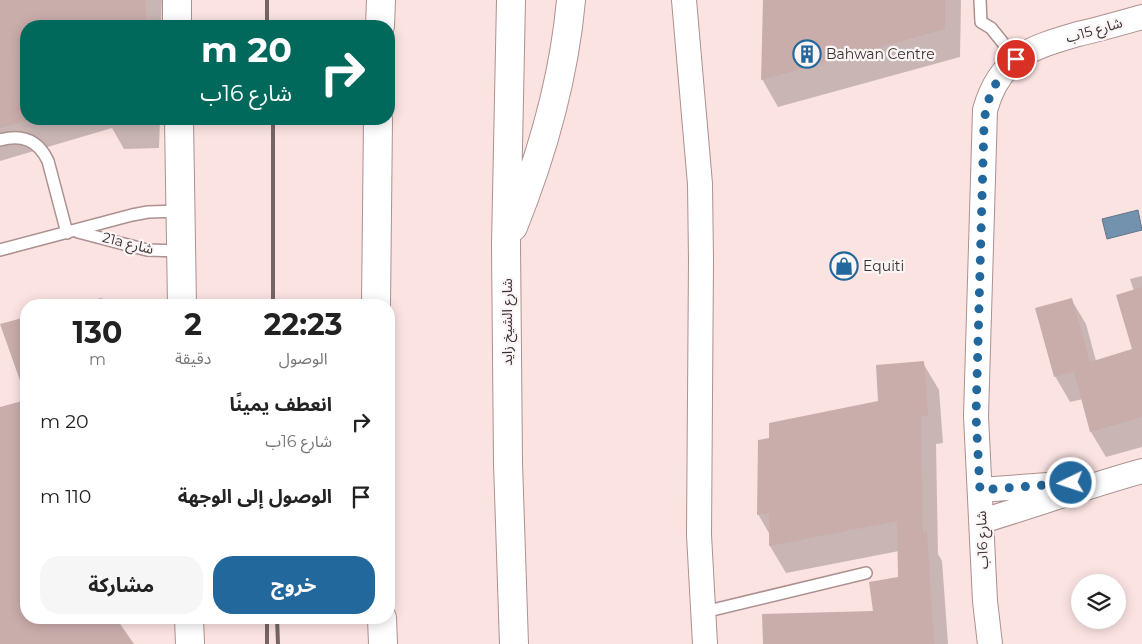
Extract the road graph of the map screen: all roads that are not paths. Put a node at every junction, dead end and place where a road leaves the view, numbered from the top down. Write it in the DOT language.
graph roads {
  1 [pos="177,0"];
  2 [pos="381,0"];
  3 [pos="511,0"];
  4 [pos="571,0"];
  5 [pos="684,0"];
  6 [pos="980,0"];
  7 [pos="1142,17"];
  8 [pos="177,20"];
  9 [pos="380,20"];
  10 [pos="1045,44"];
  11 [pos="1016,59"];
  12 [pos="178,125"];
  13 [pos="378,125"];
  14 [pos="0,140"];
  15 [pos="180,211"];
  16 [pos="72,232"];
  17 [pos="506,245"];
  18 [pos="0,250"];
  19 [pos="181,251"];
  20 [pos="182,299"];
  21 [pos="376,299"];
  22 [pos="1142,471"];
  23 [pos="1096,484"];
  24 [pos="980,490"];
  25 [pos="982,521"];
  26 [pos="866,573"];
  27 [pos="704,612"];
  28 [pos="189,624"];
  29 [pos="382,624"];
  30 [pos="190,644"];
  31 [pos="383,644"];
  32 [pos="514,644"];
  33 [pos="705,644"];
  34 [pos="990,644"];
  1 -- 8 [label="main road"];
  2 -- 9 [label="main road"];
  3 -- 17 [label="main road, شارع الشيخ زايد"];
  4 -- 17 [label="main road"];
  5 -- 27 [label="street"];
  6 -- 11 [label="lane"];
  7 -- 10 [label="street, شارع 15ب"];
  10 -- 11 [label="street, شارع 16ب"];
  11 -- 24 [label="street, شارع 16ب"];
  12 -- 15 [label="main road"];
  13 -- 21 [label="main road"];
  14 -- 16 [label="lane"];
  15 -- 16 [label="lane, 21a شارع"];
  15 -- 19 [label="main road"];
  16 -- 18 [label="lane, 21a شارع"];
  16 -- 19 [label="lane, 21a شارع"];
  17 -- 32 [label="main road, شارع الشيخ زايد"];
  19 -- 20 [label="main road"];
  22 -- 23 [label="street"];
  23 -- 24 [label="street"];
  23 -- 25 [label="street"];
  24 -- 25 [label="street, شارع 16ب"];
  25 -- 34 [label="street, شارع 16ب"];
  26 -- 27 [label="lane"];
  27 -- 33 [label="street"];
  28 -- 30 [label="main road"];
  29 -- 31 [label="main road"];
}
